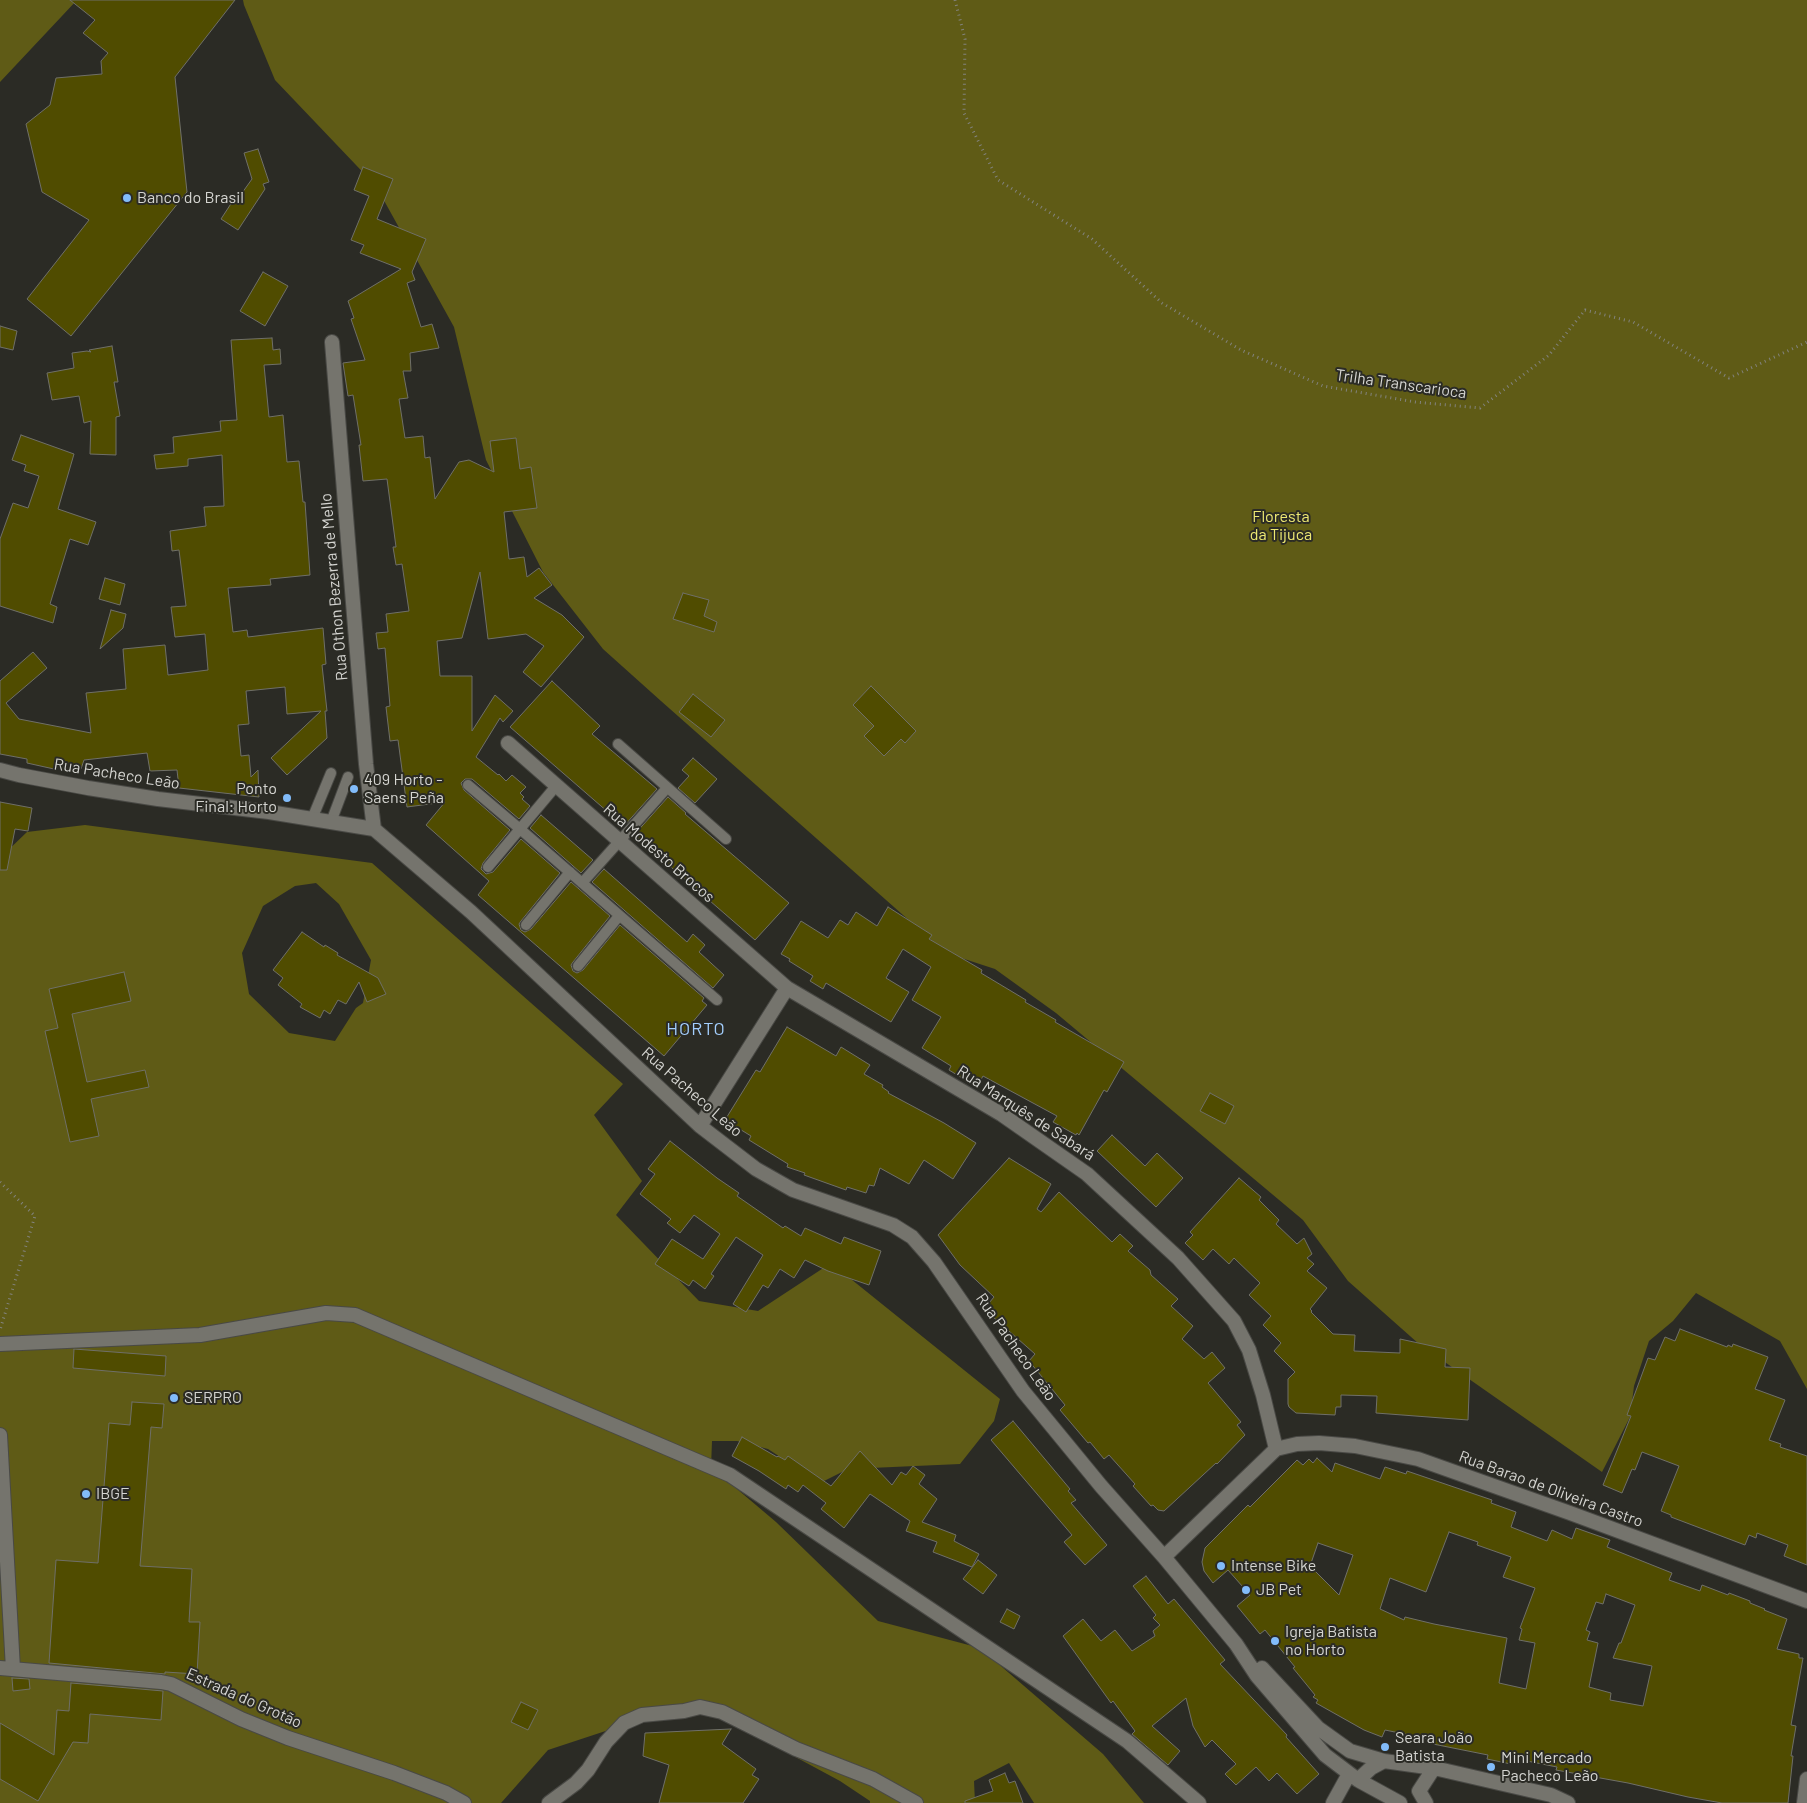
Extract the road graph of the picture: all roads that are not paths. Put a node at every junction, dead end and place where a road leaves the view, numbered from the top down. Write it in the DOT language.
graph roads {
  1 [pos="332,342"];
  2 [pos="508,743"];
  3 [pos="618,744"];
  4 [pos="0,770"];
  5 [pos="331,773"];
  6 [pos="348,776"];
  7 [pos="468,785"];
  8 [pos="556,786"];
  9 [pos="667,788"];
  10 [pos="312,819"];
  11 [pos="331,822"];
  12 [pos="374,829"];
  13 [pos="520,829"];
  14 [pos="726,839"];
  15 [pos="619,841"];
  16 [pos="488,867"];
  17 [pos="570,872"];
  18 [pos="582,883"];
  19 [pos="619,916"];
  20 [pos="526,925"];
  21 [pos="578,966"];
  22 [pos="787,988"];
  23 [pos="716,1000"];
  24 [pos="700,1126"];
  25 [pos="0,1344"];
  26 [pos="0,1435"];
  27 [pos="1276,1449"];
  28 [pos="1164,1557"];
  29 [pos="1807,1601"];
  30 [pos="1236,1644"];
  31 [pos="7,1669"];
  32 [pos="1384,1761"];
  33 [pos="1434,1768"];
  34 [pos="1354,1777"];
  35 [pos="1807,1779"];
  36 [pos="464,1803"];
  37 [pos="549,1803"];
  38 [pos="916,1803"];
  39 [pos="1199,1803"];
  40 [pos="1333,1803"];
  41 [pos="1400,1803"];
  42 [pos="1426,1803"];
  43 [pos="1568,1803"];
  44 [pos="1804,1803"];
  1 -- 12 [label="street, Rua Othon Bezerra de Mello"];
  2 -- 8 [label="street, Rua Modesto Brocos"];
  3 -- 9 [label="lane"];
  4 -- 10 [label="street, Rua Pacheco Leão"];
  5 -- 10 [label="lane"];
  6 -- 11 [label="lane"];
  7 -- 13 [label="lane"];
  8 -- 13 [label="lane"];
  8 -- 15 [label="street, Rua Modesto Brocos"];
  9 -- 14 [label="lane"];
  9 -- 15 [label="lane"];
  10 -- 11 [label="street, Rua Pacheco Leão"];
  11 -- 12 [label="street, Rua Pacheco Leão"];
  12 -- 24 [label="street, Rua Pacheco Leão"];
  13 -- 16 [label="lane"];
  13 -- 17 [label="lane"];
  15 -- 18 [label="lane"];
  15 -- 22 [label="street, Rua Modesto Brocos"];
  17 -- 18 [label="lane"];
  17 -- 20 [label="lane"];
  18 -- 19 [label="lane"];
  19 -- 21 [label="lane"];
  19 -- 23 [label="lane"];
  22 -- 24 [label="street"];
  22 -- 27 [label="street, Rua Marquês de Sabará"];
  24 -- 28 [label="street, Rua Pacheco Leão"];
  25 -- 39 [label="street"];
  26 -- 31 [label="street"];
  27 -- 28 [label="street"];
  27 -- 29 [label="street, Rua Barao de Oliveira Castro"];
  28 -- 30 [label="street, Rua Pacheco Leão"];
  30 -- 32 [label="street, Rua Pacheco Leão"];
  30 -- 34 [label="street, Rua Pacheco Leão"];
  31 -- 36 [label="street, Estrada do Grotão"];
  32 -- 33 [label="street, Rua Pacheco Leão"];
  32 -- 34 [label="street"];
  33 -- 42 [label="street"];
  33 -- 43 [label="street, Rua Pacheco Leão"];
  34 -- 40 [label="street"];
  34 -- 41 [label="street, Rua Pacheco Leão"];
  35 -- 44 [label="street"];
  37 -- 38 [label="street"];
}
